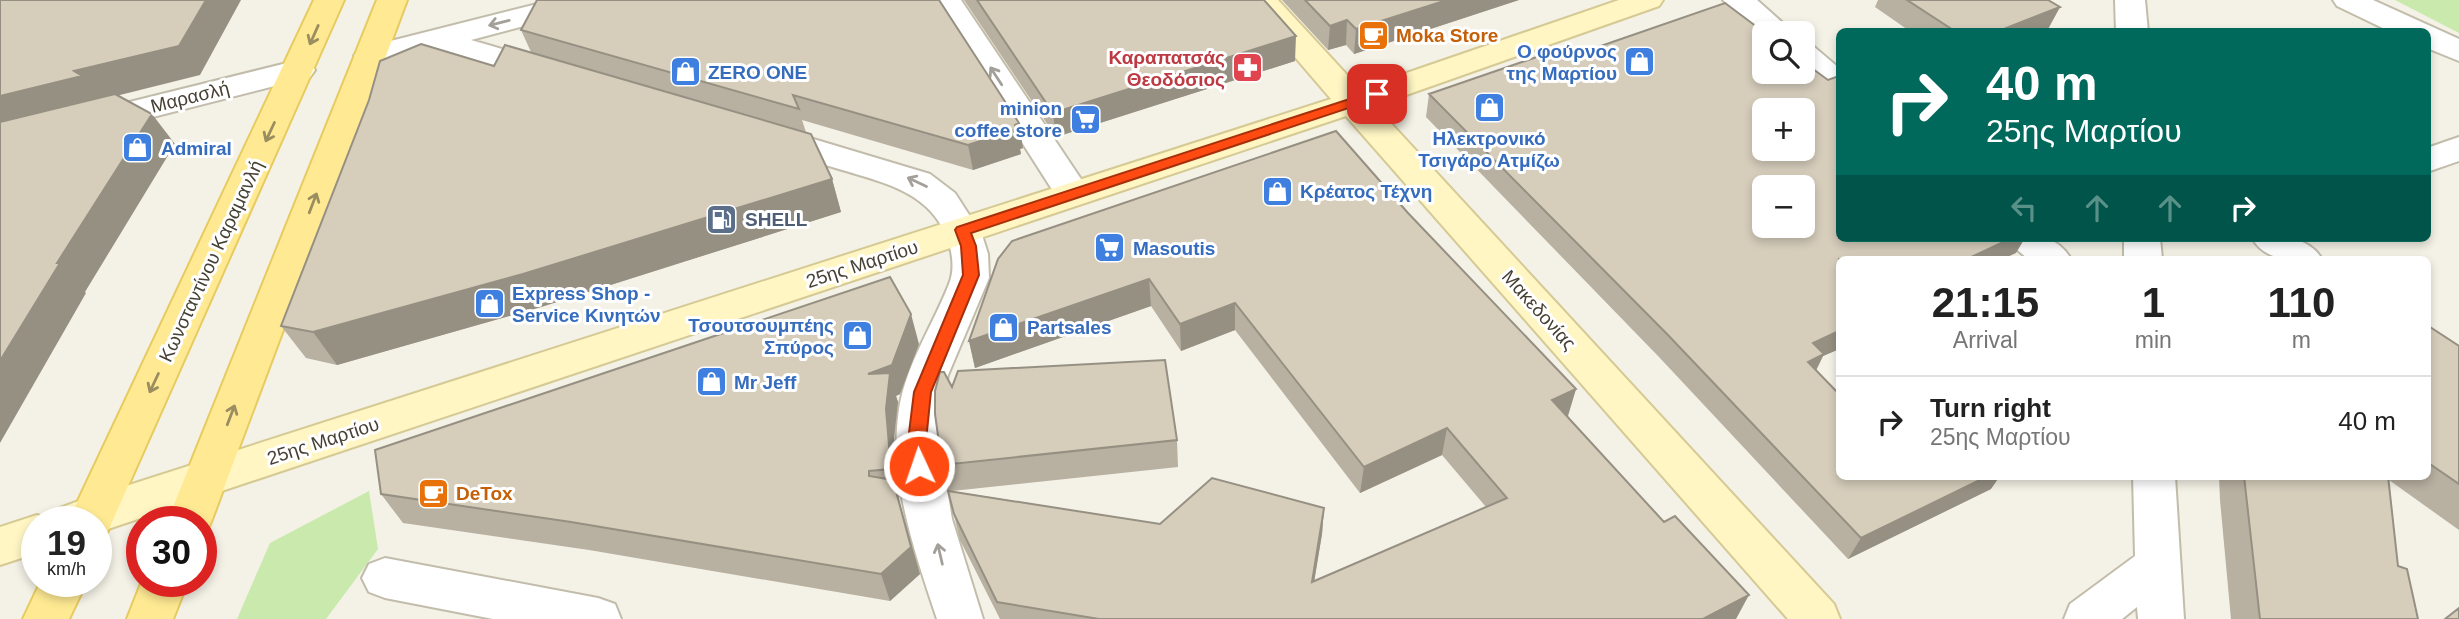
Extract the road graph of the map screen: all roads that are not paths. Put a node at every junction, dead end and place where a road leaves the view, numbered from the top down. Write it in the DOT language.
graph roads {
  1 [pos="329,0"];
  2 [pos="392,0"];
  3 [pos="589,0"];
  4 [pos="946,0"];
  5 [pos="1261,0"];
  6 [pos="1648,0"];
  7 [pos="1738,0"];
  8 [pos="2130,0"];
  9 [pos="2348,0"];
  10 [pos="1763,21"];
  11 [pos="2132,28"];
  12 [pos="2408,28"];
  13 [pos="2431,38"];
  14 [pos="434,40"];
  15 [pos="2459,51"];
  16 [pos="370,56"];
  17 [pos="1815,64"];
  18 [pos="299,70"];
  19 [pos="1836,81"];
  20 [pos="579,82"];
  21 [pos="1352,103"];
  22 [pos="737,128"];
  23 [pos="0,145"];
  24 [pos="2459,148"];
  25 [pos="2431,159"];
  26 [pos="1073,194"];
  27 [pos="962,230"];
  28 [pos="2031,242"];
  29 [pos="2276,242"];
  30 [pos="2048,256"];
  31 [pos="2298,256"];
  32 [pos="206,478"];
  33 [pos="2154,480"];
  34 [pos="92,506"];
  35 [pos="195,506"];
  36 [pos="112,510"];
  37 [pos="21,539"];
  38 [pos="0,546"];
  39 [pos="2158,565"];
  40 [pos="385,578"];
  41 [pos="56,597"];
  42 [pos="159,597"];
  43 [pos="46,619"];
  44 [pos="150,619"];
  45 [pos="598,619"];
  46 [pos="960,619"];
  47 [pos="1817,619"];
  48 [pos="2087,619"];
  49 [pos="2161,619"];
  1 -- 18 [label="main road, Κωνσταντίνου Καραμανλή, one-way"];
  2 -- 16 [label="main road"];
  3 -- 14 [label="street, one-way"];
  26 -- 4 [label="street, one-way"];
  5 -- 21 [label="main road, Μακεδονίας"];
  6 -- 21 [label="main road, 25ης Μαρτίου"];
  7 -- 10 [label="street"];
  8 -- 11 [label="street"];
  9 -- 12 [label="street"];
  13 -- 15 [label="street"];
  14 -- 16 [label="street"];
  14 -- 20 [label="street"];
  32 -- 16 [label="main road, one-way"];
  17 -- 19 [label="street"];
  18 -- 23 [label="street, Μαρασλή"];
  18 -- 34 [label="main road, Κωνσταντίνου Καραμανλή, one-way"];
  21 -- 26 [label="main road, 25ης Μαρτίου"];
  21 -- 47 [label="main road, Μακεδονίας"];
  27 -- 22 [label="street, one-way"];
  24 -- 25 [label="street"];
  26 -- 27 [label="main road, 25ης Μαρτίου"];
  27 -- 32 [label="main road, 25ης Μαρτίου"];
  46 -- 27 [label="street, one-way"];
  28 -- 30 [label="street"];
  29 -- 31 [label="street"];
  32 -- 35 [label="main road"];
  32 -- 36 [label="main road, 25ης Μαρτίου"];
  33 -- 39 [label="street"];
  37 -- 38 [label="main road"];
  39 -- 48 [label="street"];
  39 -- 49 [label="street"];
  40 -- 45 [label="street"];
  41 -- 43 [label="main road"];
  42 -- 44 [label="main road"];
}
